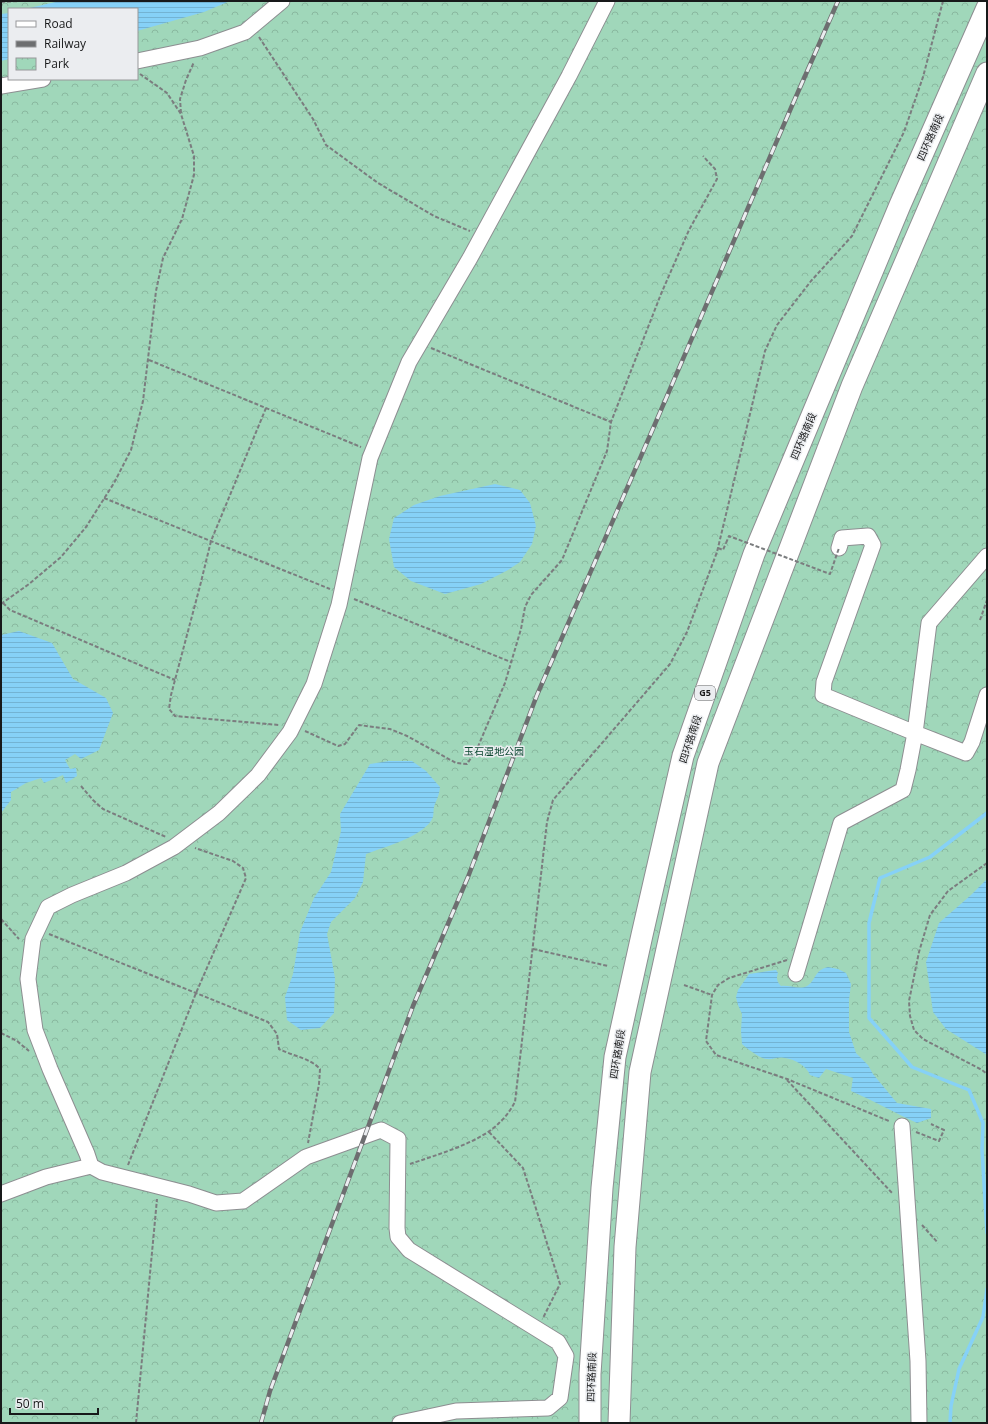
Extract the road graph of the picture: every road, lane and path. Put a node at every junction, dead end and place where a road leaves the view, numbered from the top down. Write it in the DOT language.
graph roads {
  1 [pos="20,1"];
  2 [pos="282,1"];
  3 [pos="607,1"];
  4 [pos="943,1"];
  5 [pos="1,2"];
  6 [pos="987,8"];
  7 [pos="251,27"];
  8 [pos="200,48"];
  9 [pos="138,61"];
  10 [pos="987,73"];
  11 [pos="138,74"];
  12 [pos="38,80"];
  13 [pos="1,86"];
  14 [pos="181,114"];
  15 [pos="703,156"];
  16 [pos="482,236"];
  17 [pos="420,343"];
  18 [pos="149,360"];
  19 [pos="266,408"];
  20 [pos="611,422"];
  21 [pos="373,452"];
  22 [pos="104,498"];
  23 [pos="211,541"];
  24 [pos="718,548"];
  25 [pos="839,548"];
  26 [pos="987,556"];
  27 [pos="341,594"];
  28 [pos="987,600"];
  29 [pos="2,603"];
  30 [pos="980,620"];
  31 [pos="511,662"];
  32 [pos="175,680"];
  33 [pos="987,695"];
  34 [pos="293,726"];
  35 [pos="915,733"];
  36 [pos="80,786"];
  37 [pos="180,843"];
  38 [pos="987,863"];
  39 [pos="1,919"];
  40 [pos="37,930"];
  41 [pos="533,949"];
  42 [pos="31,952"];
  43 [pos="801,955"];
  44 [pos="608,966"];
  45 [pos="796,974"];
  46 [pos="684,985"];
  47 [pos="196,994"];
  48 [pos="712,995"];
  49 [pos="1,1033"];
  50 [pos="50,1069"];
  51 [pos="987,1074"];
  52 [pos="787,1079"];
  53 [pos="931,1124"];
  54 [pos="902,1126"];
  55 [pos="489,1132"];
  56 [pos="306,1157"];
  57 [pos="90,1166"];
  58 [pos="399,1168"];
  59 [pos="124,1177"];
  60 [pos="158,1186"];
  61 [pos="1,1194"];
  62 [pos="908,1210"];
  63 [pos="938,1243"];
  64 [pos="538,1328"];
  65 [pos="457,1417"];
  66 [pos="136,1423"];
  67 [pos="400,1423"];
  68 [pos="590,1423"];
  69 [pos="619,1423"];
  70 [pos="919,1423"];
  1 -- 5 [label="path"];
  2 -- 7 [label="lane"];
  3 -- 16 [label="lane"];
  4 -- 24 [label="path"];
  6 -- 68 [label="highway, 四环路南段 / G5"];
  7 -- 8 [label="lane"];
  7 -- 16 [label="path"];
  8 -- 9 [label="lane"];
  8 -- 14 [label="path"];
  10 -- 69 [label="highway"];
  11 -- 14 [label="path"];
  12 -- 13 [label="lane"];
  14 -- 18 [label="path"];
  15 -- 20 [label="path"];
  16 -- 17 [label="lane"];
  17 -- 20 [label="path"];
  17 -- 21 [label="lane"];
  18 -- 19 [label="path"];
  18 -- 22 [label="path"];
  19 -- 21 [label="path"];
  19 -- 23 [label="path"];
  20 -- 31 [label="path"];
  21 -- 27 [label="lane"];
  22 -- 23 [label="path"];
  22 -- 29 [label="path"];
  23 -- 27 [label="path"];
  23 -- 32 [label="path"];
  24 -- 25 [label="path, bridge"];
  24 -- 41 [label="path"];
  25 -- 35 [label="lane"];
  26 -- 35 [label="lane"];
  27 -- 31 [label="path"];
  27 -- 34 [label="lane"];
  28 -- 30 [label="path"];
  29 -- 32 [label="path"];
  31 -- 34 [label="path"];
  32 -- 34 [label="path"];
  33 -- 35 [label="lane"];
  34 -- 37 [label="lane"];
  35 -- 43 [label="lane"];
  36 -- 37 [label="path"];
  37 -- 40 [label="lane"];
  37 -- 47 [label="path"];
  38 -- 51 [label="path"];
  39 -- 42 [label="path"];
  40 -- 42 [label="lane"];
  40 -- 47 [label="path"];
  41 -- 44 [label="path"];
  41 -- 55 [label="path"];
  42 -- 50 [label="lane"];
  43 -- 45 [label="lane"];
  43 -- 48 [label="path"];
  46 -- 48 [label="path"];
  47 -- 56 [label="path"];
  47 -- 59 [label="path"];
  48 -- 52 [label="path"];
  49 -- 50 [label="path"];
  50 -- 57 [label="lane"];
  52 -- 54 [label="path"];
  52 -- 62 [label="path"];
  53 -- 54 [label="path"];
  54 -- 62 [label="lane"];
  55 -- 58 [label="path"];
  55 -- 64 [label="path"];
  56 -- 58 [label="lane"];
  56 -- 60 [label="lane"];
  57 -- 59 [label="lane"];
  57 -- 61 [label="lane"];
  58 -- 64 [label="lane"];
  59 -- 60 [label="lane"];
  60 -- 66 [label="path"];
  62 -- 63 [label="path"];
  62 -- 70 [label="lane"];
  64 -- 65 [label="lane"];
  65 -- 67 [label="lane"];
}
